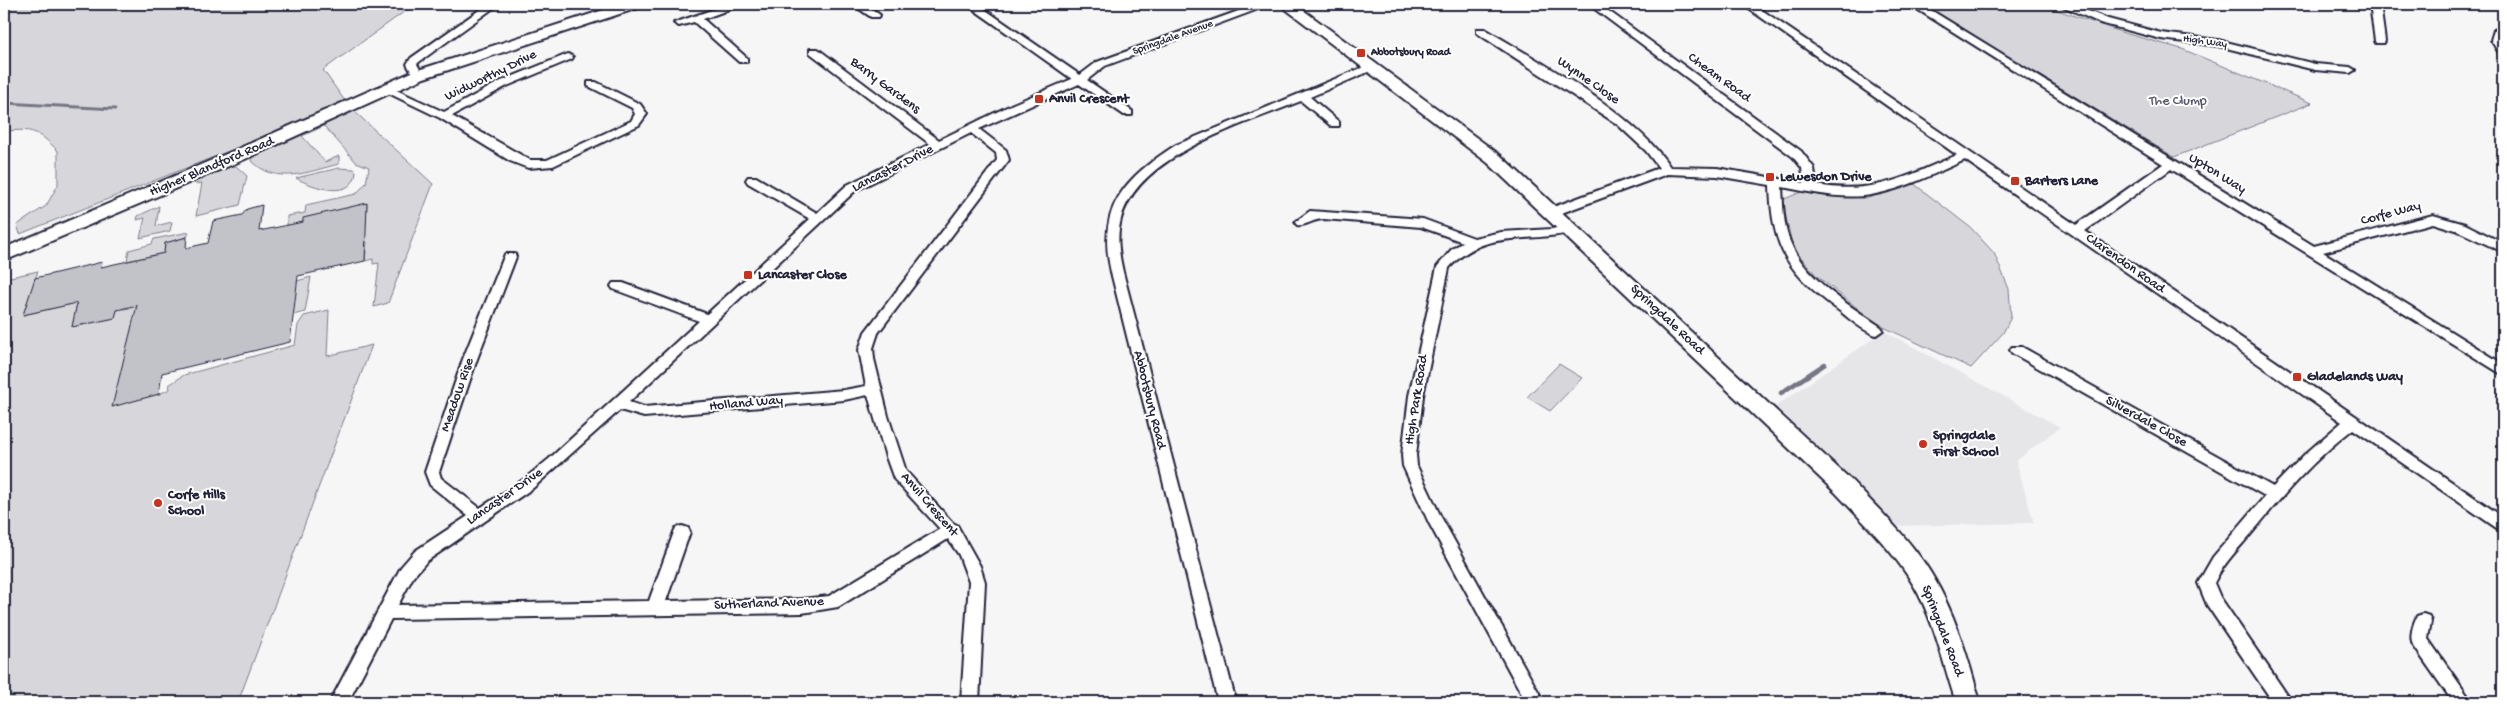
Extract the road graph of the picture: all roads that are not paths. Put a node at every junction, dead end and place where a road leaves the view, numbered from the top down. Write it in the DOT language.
graph roads {
  1 [pos="494,4"];
  2 [pos="636,4"];
  3 [pos="739,4"];
  4 [pos="857,4"];
  5 [pos="971,4"];
  6 [pos="1268,4"];
  7 [pos="1286,4"];
  8 [pos="1594,4"];
  9 [pos="1747,4"];
  10 [pos="1914,4"];
  11 [pos="2063,4"];
  12 [pos="2375,4"];
  13 [pos="875,15"];
  14 [pos="696,18"];
  15 [pos="678,23"];
  16 [pos="2503,29"];
  17 [pos="1481,31"];
  18 [pos="2394,44"];
  19 [pos="814,51"];
  20 [pos="2503,51"];
  21 [pos="568,57"];
  22 [pos="743,60"];
  23 [pos="1371,67"];
  24 [pos="2350,70"];
  25 [pos="418,75"];
  26 [pos="1081,79"];
  27 [pos="592,84"];
  28 [pos="388,90"];
  29 [pos="1302,96"];
  30 [pos="1128,114"];
  31 [pos="444,116"];
  32 [pos="1335,124"];
  33 [pos="972,129"];
  34 [pos="938,145"];
  35 [pos="1966,155"];
  36 [pos="2172,163"];
  37 [pos="1666,170"];
  38 [pos="752,180"];
  39 [pos="1776,182"];
  40 [pos="1810,188"];
  41 [pos="1552,212"];
  42 [pos="820,218"];
  43 [pos="1302,222"];
  44 [pos="1570,229"];
  45 [pos="2077,230"];
  46 [pos="1474,242"];
  47 [pos="2503,248"];
  48 [pos="2312,251"];
  49 [pos="4,255"];
  50 [pos="510,257"];
  51 [pos="618,286"];
  52 [pos="710,320"];
  53 [pos="1876,330"];
  54 [pos="2017,350"];
  55 [pos="2503,370"];
  56 [pos="874,389"];
  57 [pos="618,404"];
  58 [pos="2353,421"];
  59 [pos="2275,495"];
  60 [pos="479,516"];
  61 [pos="2503,524"];
  62 [pos="952,529"];
  63 [pos="682,532"];
  64 [pos="656,608"];
  65 [pos="385,612"];
  66 [pos="2423,621"];
  67 [pos="339,702"];
  68 [pos="970,702"];
  69 [pos="1227,702"];
  70 [pos="1535,702"];
  71 [pos="1968,702"];
  72 [pos="2283,702"];
  73 [pos="2463,702"];
  1 -- 25 [label="street"];
  2 -- 25 [label="street, Higher Blandford Road"];
  3 -- 14 [label="street"];
  4 -- 13 [label="street"];
  5 -- 26 [label="street"];
  6 -- 26 [label="street, Springdale Avenue"];
  7 -- 23 [label="street, Springdale Road"];
  8 -- 40 [label="street, Cheam Road"];
  9 -- 35 [label="street, Clarendon Road"];
  10 -- 36 [label="street, Upton Way"];
  11 -- 24 [label="street, High Way"];
  12 -- 18 [label="street"];
  14 -- 15 [label="street"];
  14 -- 22 [label="street"];
  16 -- 20 [label="street"];
  17 -- 37 [label="street, Wynne Close"];
  19 -- 34 [label="street, Barry Gardens"];
  21 -- 31 [label="street, Widworthy Drive"];
  23 -- 29 [label="street, Abbotsbury Road"];
  23 -- 41 [label="street, Springdale Road"];
  25 -- 28 [label="street, Higher Blandford Road"];
  26 -- 30 [label="street"];
  26 -- 33 [label="street, Lancaster Drive"];
  27 -- 31 [label="street, Widworthy Drive"];
  28 -- 31 [label="street, Widworthy Drive"];
  28 -- 49 [label="street, Higher Blandford Road"];
  29 -- 32 [label="street"];
  29 -- 69 [label="street, Abbotsbury Road"];
  33 -- 34 [label="street, Lancaster Drive"];
  33 -- 56 [label="street, Anvil Crescent"];
  34 -- 42 [label="street, Lancaster Drive"];
  35 -- 40 [label="street"];
  35 -- 45 [label="street, Clarendon Road"];
  36 -- 45 [label="street"];
  36 -- 48 [label="street, Upton Way"];
  37 -- 39 [label="street"];
  37 -- 41 [label="street"];
  38 -- 42 [label="street"];
  39 -- 40 [label="street"];
  39 -- 53 [label="street"];
  41 -- 44 [label="street, Springdale Road"];
  42 -- 52 [label="street, Lancaster Drive"];
  43 -- 46 [label="street"];
  44 -- 46 [label="street, High Park Road"];
  44 -- 71 [label="street, Springdale Road"];
  45 -- 58 [label="street, Clarendon Road"];
  46 -- 70 [label="street, High Park Road"];
  47 -- 48 [label="street, Corfe Way"];
  48 -- 55 [label="street, Upton Way"];
  50 -- 60 [label="street, Meadow Rise"];
  51 -- 52 [label="street"];
  52 -- 57 [label="street, Lancaster Drive"];
  54 -- 59 [label="street, Silverdale Close"];
  56 -- 57 [label="street, Holland Way"];
  56 -- 62 [label="street, Anvil Crescent"];
  57 -- 60 [label="street, Lancaster Drive"];
  58 -- 59 [label="street"];
  58 -- 61 [label="street, Clarendon Road"];
  59 -- 72 [label="street"];
  60 -- 65 [label="street, Lancaster Drive"];
  62 -- 64 [label="street, Sutherland Avenue"];
  62 -- 68 [label="street, Anvil Crescent"];
  63 -- 64 [label="street"];
  64 -- 65 [label="street, Sutherland Avenue"];
  65 -- 67 [label="street, Lancaster Drive"];
  66 -- 73 [label="street"];
}
